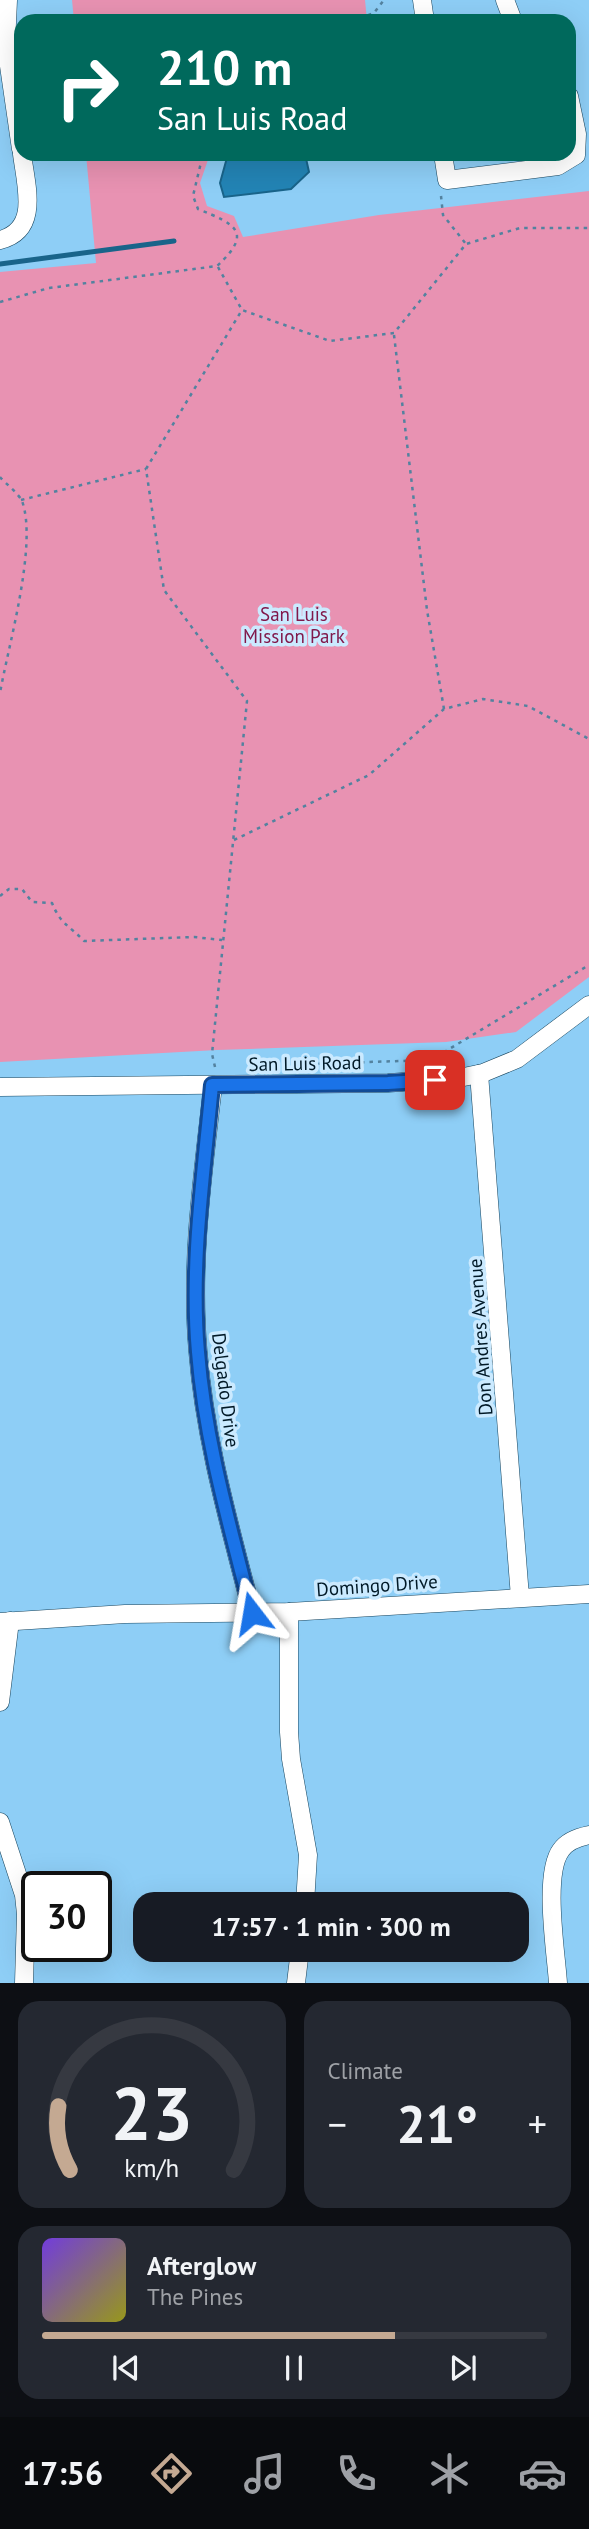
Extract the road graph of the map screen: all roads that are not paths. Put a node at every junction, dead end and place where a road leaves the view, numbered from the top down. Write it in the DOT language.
graph roads {
  1 [pos="8,0"];
  2 [pos="14,102"];
  3 [pos="576,129"];
  4 [pos="576,155"];
  5 [pos="22,161"];
  6 [pos="444,161"];
  7 [pos="566,161"];
  8 [pos="0,240"];
  9 [pos="589,1005"];
  10 [pos="479,1074"];
  11 [pos="212,1085"];
  12 [pos="0,1087"];
  13 [pos="589,1594"];
  14 [pos="520,1597"];
  15 [pos="289,1612"];
  16 [pos="252,1613"];
  17 [pos="5,1621"];
  18 [pos="0,1702"];
  19 [pos="0,1822"];
  20 [pos="589,1835"];
  21 [pos="306,1892"];
  22 [pos="299,1962"];
  23 [pos="24,1983"];
  24 [pos="296,1983"];
  25 [pos="558,1983"];
  1 -- 2 [label="street"];
  3 -- 4 [label="street"];
  5 -- 8 [label="street"];
  6 -- 7 [label="street"];
  9 -- 10 [label="street, San Luis Road"];
  10 -- 11 [label="street, San Luis Road"];
  10 -- 14 [label="street, Don Andres Avenue"];
  11 -- 12 [label="street, San Luis Road"];
  11 -- 16 [label="street, Delgado Drive"];
  13 -- 14 [label="street, Domingo Drive"];
  14 -- 15 [label="street, Domingo Drive"];
  15 -- 16 [label="street, Domingo Drive"];
  15 -- 21 [label="street"];
  16 -- 17 [label="street, Domingo Drive"];
  17 -- 18 [label="street"];
  19 -- 23 [label="street"];
  20 -- 25 [label="street"];
  22 -- 24 [label="street"];
}
